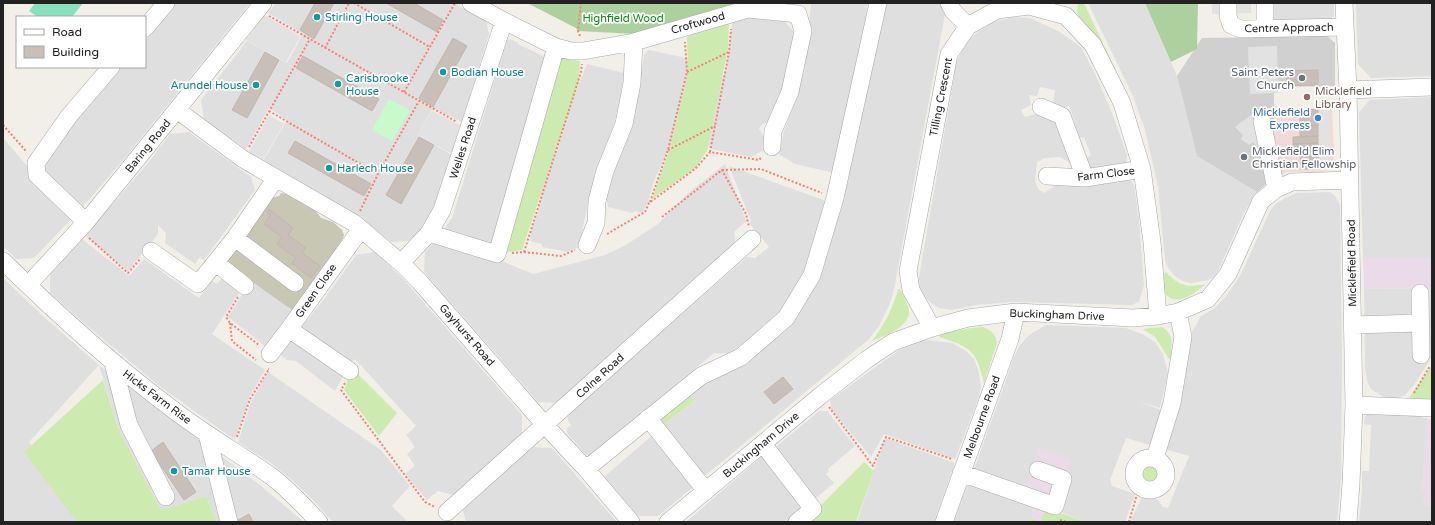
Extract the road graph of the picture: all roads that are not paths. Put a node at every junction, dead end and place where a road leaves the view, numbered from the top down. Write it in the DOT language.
graph roads {
  1 [pos="166,3"];
  2 [pos="471,3"];
  3 [pos="878,3"];
  4 [pos="949,3"];
  5 [pos="1228,3"];
  6 [pos="1265,3"];
  7 [pos="1344,3"];
  8 [pos="260,6"];
  9 [pos="1069,10"];
  10 [pos="504,22"];
  11 [pos="968,26"];
  12 [pos="146,27"];
  13 [pos="1345,27"];
  14 [pos="1265,29"];
  15 [pos="634,42"];
  16 [pos="556,47"];
  17 [pos="111,68"];
  18 [pos="1432,88"];
  19 [pos="1348,90"];
  20 [pos="1041,107"];
  21 [pos="177,110"];
  22 [pos="1262,121"];
  23 [pos="772,147"];
  24 [pos="1142,169"];
  25 [pos="1046,176"];
  26 [pos="276,178"];
  27 [pos="1085,178"];
  28 [pos="1349,180"];
  29 [pos="1276,189"];
  30 [pos="83,226"];
  31 [pos="361,229"];
  32 [pos="429,233"];
  33 [pos="235,238"];
  34 [pos="752,239"];
  35 [pos="587,245"];
  36 [pos="151,250"];
  37 [pos="3,260"];
  38 [pos="216,263"];
  39 [pos="401,263"];
  40 [pos="295,283"];
  41 [pos="28,285"];
  42 [pos="245,286"];
  43 [pos="1420,292"];
  44 [pos="1016,312"];
  45 [pos="1178,312"];
  46 [pos="1158,316"];
  47 [pos="1420,323"];
  48 [pos="1353,325"];
  49 [pos="932,328"];
  50 [pos="289,329"];
  51 [pos="1426,359"];
  52 [pos="263,360"];
  53 [pos="113,363"];
  54 [pos="350,372"];
  55 [pos="1354,404"];
  56 [pos="1432,408"];
  57 [pos="648,418"];
  58 [pos="545,425"];
  59 [pos="206,434"];
  60 [pos="763,444"];
  61 [pos="1154,458"];
  62 [pos="963,468"];
  63 [pos="586,469"];
  64 [pos="1038,470"];
  65 [pos="706,491"];
  66 [pos="166,497"];
  67 [pos="304,505"];
  68 [pos="447,512"];
  69 [pos="229,522"];
  70 [pos="302,522"];
  71 [pos="319,522"];
  72 [pos="631,522"];
  73 [pos="668,522"];
  74 [pos="797,522"];
  75 [pos="944,522"];
  76 [pos="1348,522"];
  1 -- 12 [label="street"];
  2 -- 10 [label="street, Croftwood"];
  3 -- 57 [label="street"];
  4 -- 11 [label="street"];
  5 -- 14 [label="street, Centre Approach"];
  6 -- 14 [label="street"];
  7 -- 13 [label="street, Micklefield Road"];
  8 -- 21 [label="street, Baring Road"];
  9 -- 11 [label="street, Tilling Crescent"];
  9 -- 24 [label="street, Tilling Crescent"];
  10 -- 16 [label="street, Croftwood"];
  10 -- 32 [label="street, Welles Road"];
  11 -- 49 [label="street, Tilling Crescent"];
  13 -- 14 [label="street, Centre Approach"];
  13 -- 19 [label="street, Micklefield Road"];
  15 -- 16 [label="street, Croftwood"];
  15 -- 23 [label="street, Croftwood"];
  15 -- 35 [label="street"];
  16 -- 32 [label="street"];
  17 -- 30 [label="street"];
  18 -- 19 [label="street"];
  19 -- 28 [label="street, Micklefield Road"];
  20 -- 27 [label="street"];
  21 -- 26 [label="street, Gayhurst Road"];
  21 -- 30 [label="street, Baring Road"];
  22 -- 29 [label="street"];
  24 -- 27 [label="street, Farm Close"];
  24 -- 46 [label="street, Tilling Crescent"];
  25 -- 27 [label="street, Farm Close"];
  26 -- 31 [label="street, Gayhurst Road"];
  26 -- 33 [label="street"];
  28 -- 29 [label="street, Buckingham Drive"];
  28 -- 48 [label="street, Micklefield Road"];
  29 -- 45 [label="street, Buckingham Drive"];
  30 -- 41 [label="street, Baring Road"];
  31 -- 39 [label="street, Gayhurst Road"];
  31 -- 50 [label="street, Green Close"];
  32 -- 39 [label="street, Welles Road"];
  33 -- 38 [label="street"];
  33 -- 40 [label="street"];
  34 -- 58 [label="street, Colne Road"];
  36 -- 38 [label="street"];
  37 -- 41 [label="street, Hicks Farm Rise"];
  38 -- 42 [label="street"];
  39 -- 58 [label="street, Gayhurst Road"];
  41 -- 53 [label="street, Hicks Farm Rise"];
  43 -- 47 [label="street"];
  44 -- 46 [label="street, Buckingham Drive"];
  44 -- 49 [label="street, Buckingham Drive"];
  44 -- 62 [label="street, Melbourne Road"];
  45 -- 46 [label="street, Buckingham Drive"];
  45 -- 61 [label="street"];
  47 -- 48 [label="street"];
  47 -- 51 [label="street"];
  48 -- 55 [label="street, Micklefield Road"];
  49 -- 60 [label="street, Buckingham Drive"];
  50 -- 52 [label="street, Green Close"];
  50 -- 54 [label="street"];
  53 -- 59 [label="street, Hicks Farm Rise"];
  53 -- 66 [label="street"];
  55 -- 56 [label="street"];
  55 -- 76 [label="street, Micklefield Road"];
  57 -- 63 [label="street"];
  57 -- 65 [label="street"];
  58 -- 63 [label="street, Gayhurst Road"];
  58 -- 68 [label="street, Colne Road"];
  59 -- 67 [label="street, Hicks Farm Rise"];
  59 -- 69 [label="street"];
  60 -- 65 [label="street, Buckingham Drive"];
  60 -- 74 [label="street"];
  61 -- 61 [label="street"];
  62 -- 64 [label="street"];
  62 -- 75 [label="street, Melbourne Road"];
  63 -- 72 [label="street, Gayhurst Road"];
  65 -- 73 [label="street, Buckingham Drive"];
  67 -- 70 [label="street"];
  67 -- 71 [label="street, Hicks Farm Rise"];
}
